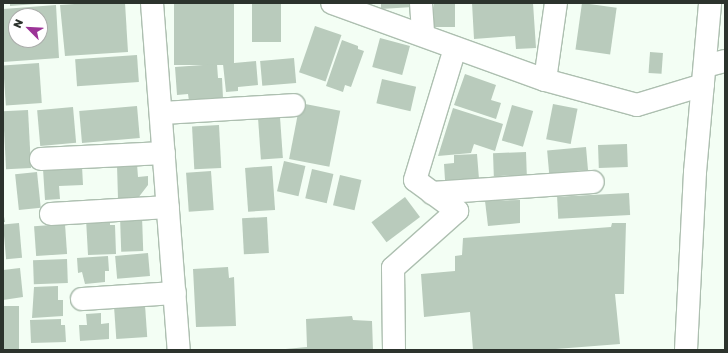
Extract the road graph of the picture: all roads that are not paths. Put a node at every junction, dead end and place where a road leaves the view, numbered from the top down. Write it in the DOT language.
graph roads {
  1 [pos="152,3"];
  2 [pos="332,3"];
  3 [pos="421,3"];
  4 [pos="556,3"];
  5 [pos="710,3"];
  6 [pos="423,35"];
  7 [pos="455,48"];
  8 [pos="711,71"];
  9 [pos="545,80"];
  10 [pos="294,104"];
  11 [pos="161,113"];
  12 [pos="164,153"];
  13 [pos="41,159"];
  14 [pos="593,182"];
  15 [pos="432,193"];
  16 [pos="168,207"];
  17 [pos="51,214"];
  18 [pos="175,293"];
  19 [pos="82,299"];
  20 [pos="180,350"];
  21 [pos="394,350"];
  22 [pos="686,350"];
  1 -- 11 [label="street"];
  2 -- 6 [label="street"];
  3 -- 6 [label="street"];
  4 -- 9 [label="street"];
  5 -- 8 [label="street"];
  6 -- 7 [label="street"];
  7 -- 9 [label="street"];
  7 -- 15 [label="street"];
  8 -- 9 [label="street"];
  8 -- 22 [label="street"];
  10 -- 11 [label="street"];
  11 -- 12 [label="street"];
  12 -- 13 [label="street"];
  12 -- 16 [label="street"];
  14 -- 15 [label="street"];
  15 -- 21 [label="street"];
  16 -- 17 [label="street"];
  16 -- 18 [label="street"];
  18 -- 19 [label="street"];
  18 -- 20 [label="street"];
}
